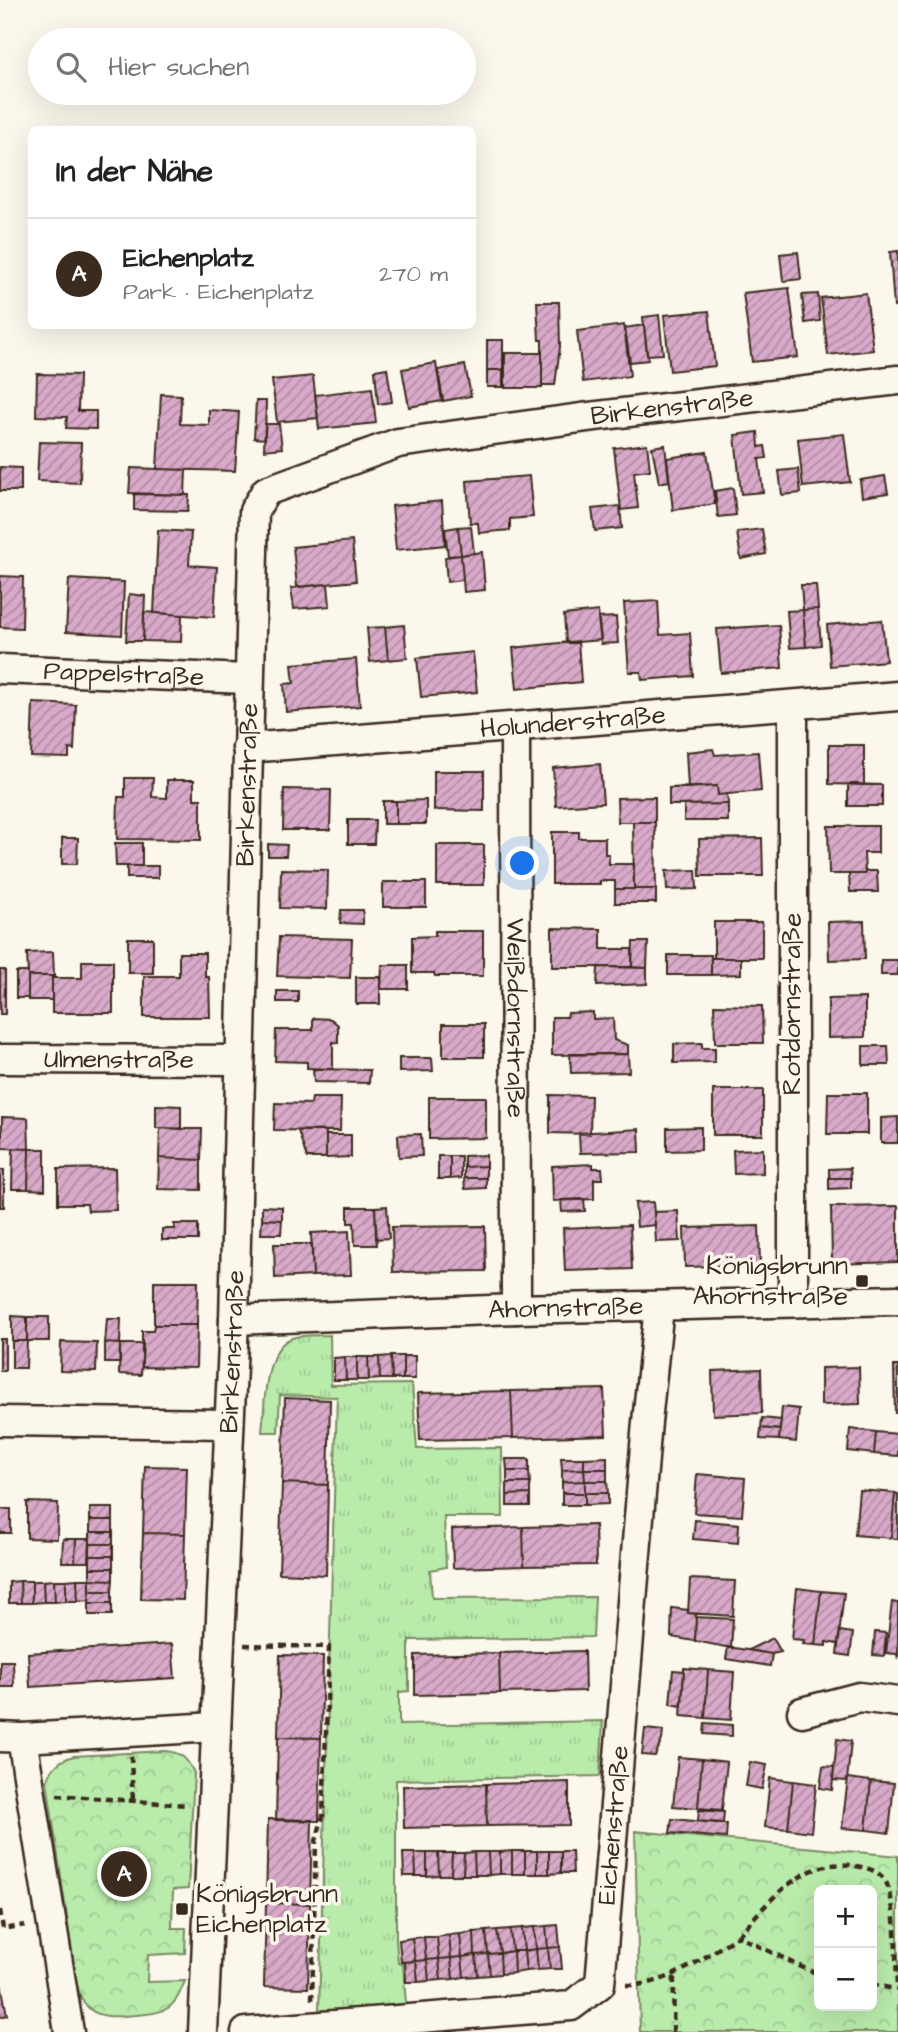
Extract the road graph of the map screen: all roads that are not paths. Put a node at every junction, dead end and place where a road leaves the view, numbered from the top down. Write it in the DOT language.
graph roads {
  1 [pos="898,380"];
  2 [pos="0,669"];
  3 [pos="248,679"];
  4 [pos="898,696"];
  5 [pos="793,705"];
  6 [pos="515,728"];
  7 [pos="247,748"];
  8 [pos="0,1059"];
  9 [pos="239,1060"];
  10 [pos="898,1300"];
  11 [pos="793,1303"];
  12 [pos="659,1307"];
  13 [pos="516,1309"];
  14 [pos="234,1320"];
  15 [pos="0,1421"];
  16 [pos="228,1424"];
  17 [pos="898,1702"];
  18 [pos="802,1712"];
  19 [pos="216,1727"];
  20 [pos="11,1737"];
  21 [pos="69,2032"];
  22 [pos="203,2032"];
  23 [pos="246,2032"];
  1 -- 3 [label="street, Birkenstraße"];
  2 -- 3 [label="street, Pappelstraße"];
  3 -- 7 [label="street, Birkenstraße"];
  4 -- 5 [label="street, Holunderstraße"];
  5 -- 6 [label="street, Holunderstraße"];
  5 -- 11 [label="street, Rotdornstraße"];
  6 -- 7 [label="street, Holunderstraße"];
  6 -- 13 [label="street, Weißdornstraße"];
  7 -- 9 [label="street, Birkenstraße"];
  8 -- 9 [label="street, Ulmenstraße"];
  9 -- 14 [label="street, Birkenstraße"];
  10 -- 11 [label="street, Ahornstraße"];
  11 -- 12 [label="street, Ahornstraße"];
  12 -- 13 [label="street, Ahornstraße"];
  12 -- 23 [label="street, Eichenstraße"];
  13 -- 14 [label="street, Ahornstraße"];
  14 -- 16 [label="street, Birkenstraße"];
  15 -- 16 [label="street"];
  16 -- 19 [label="street, Birkenstraße"];
  17 -- 18 [label="street"];
  19 -- 20 [label="street"];
  19 -- 22 [label="street, Birkenstraße"];
  20 -- 21 [label="street"];
}
